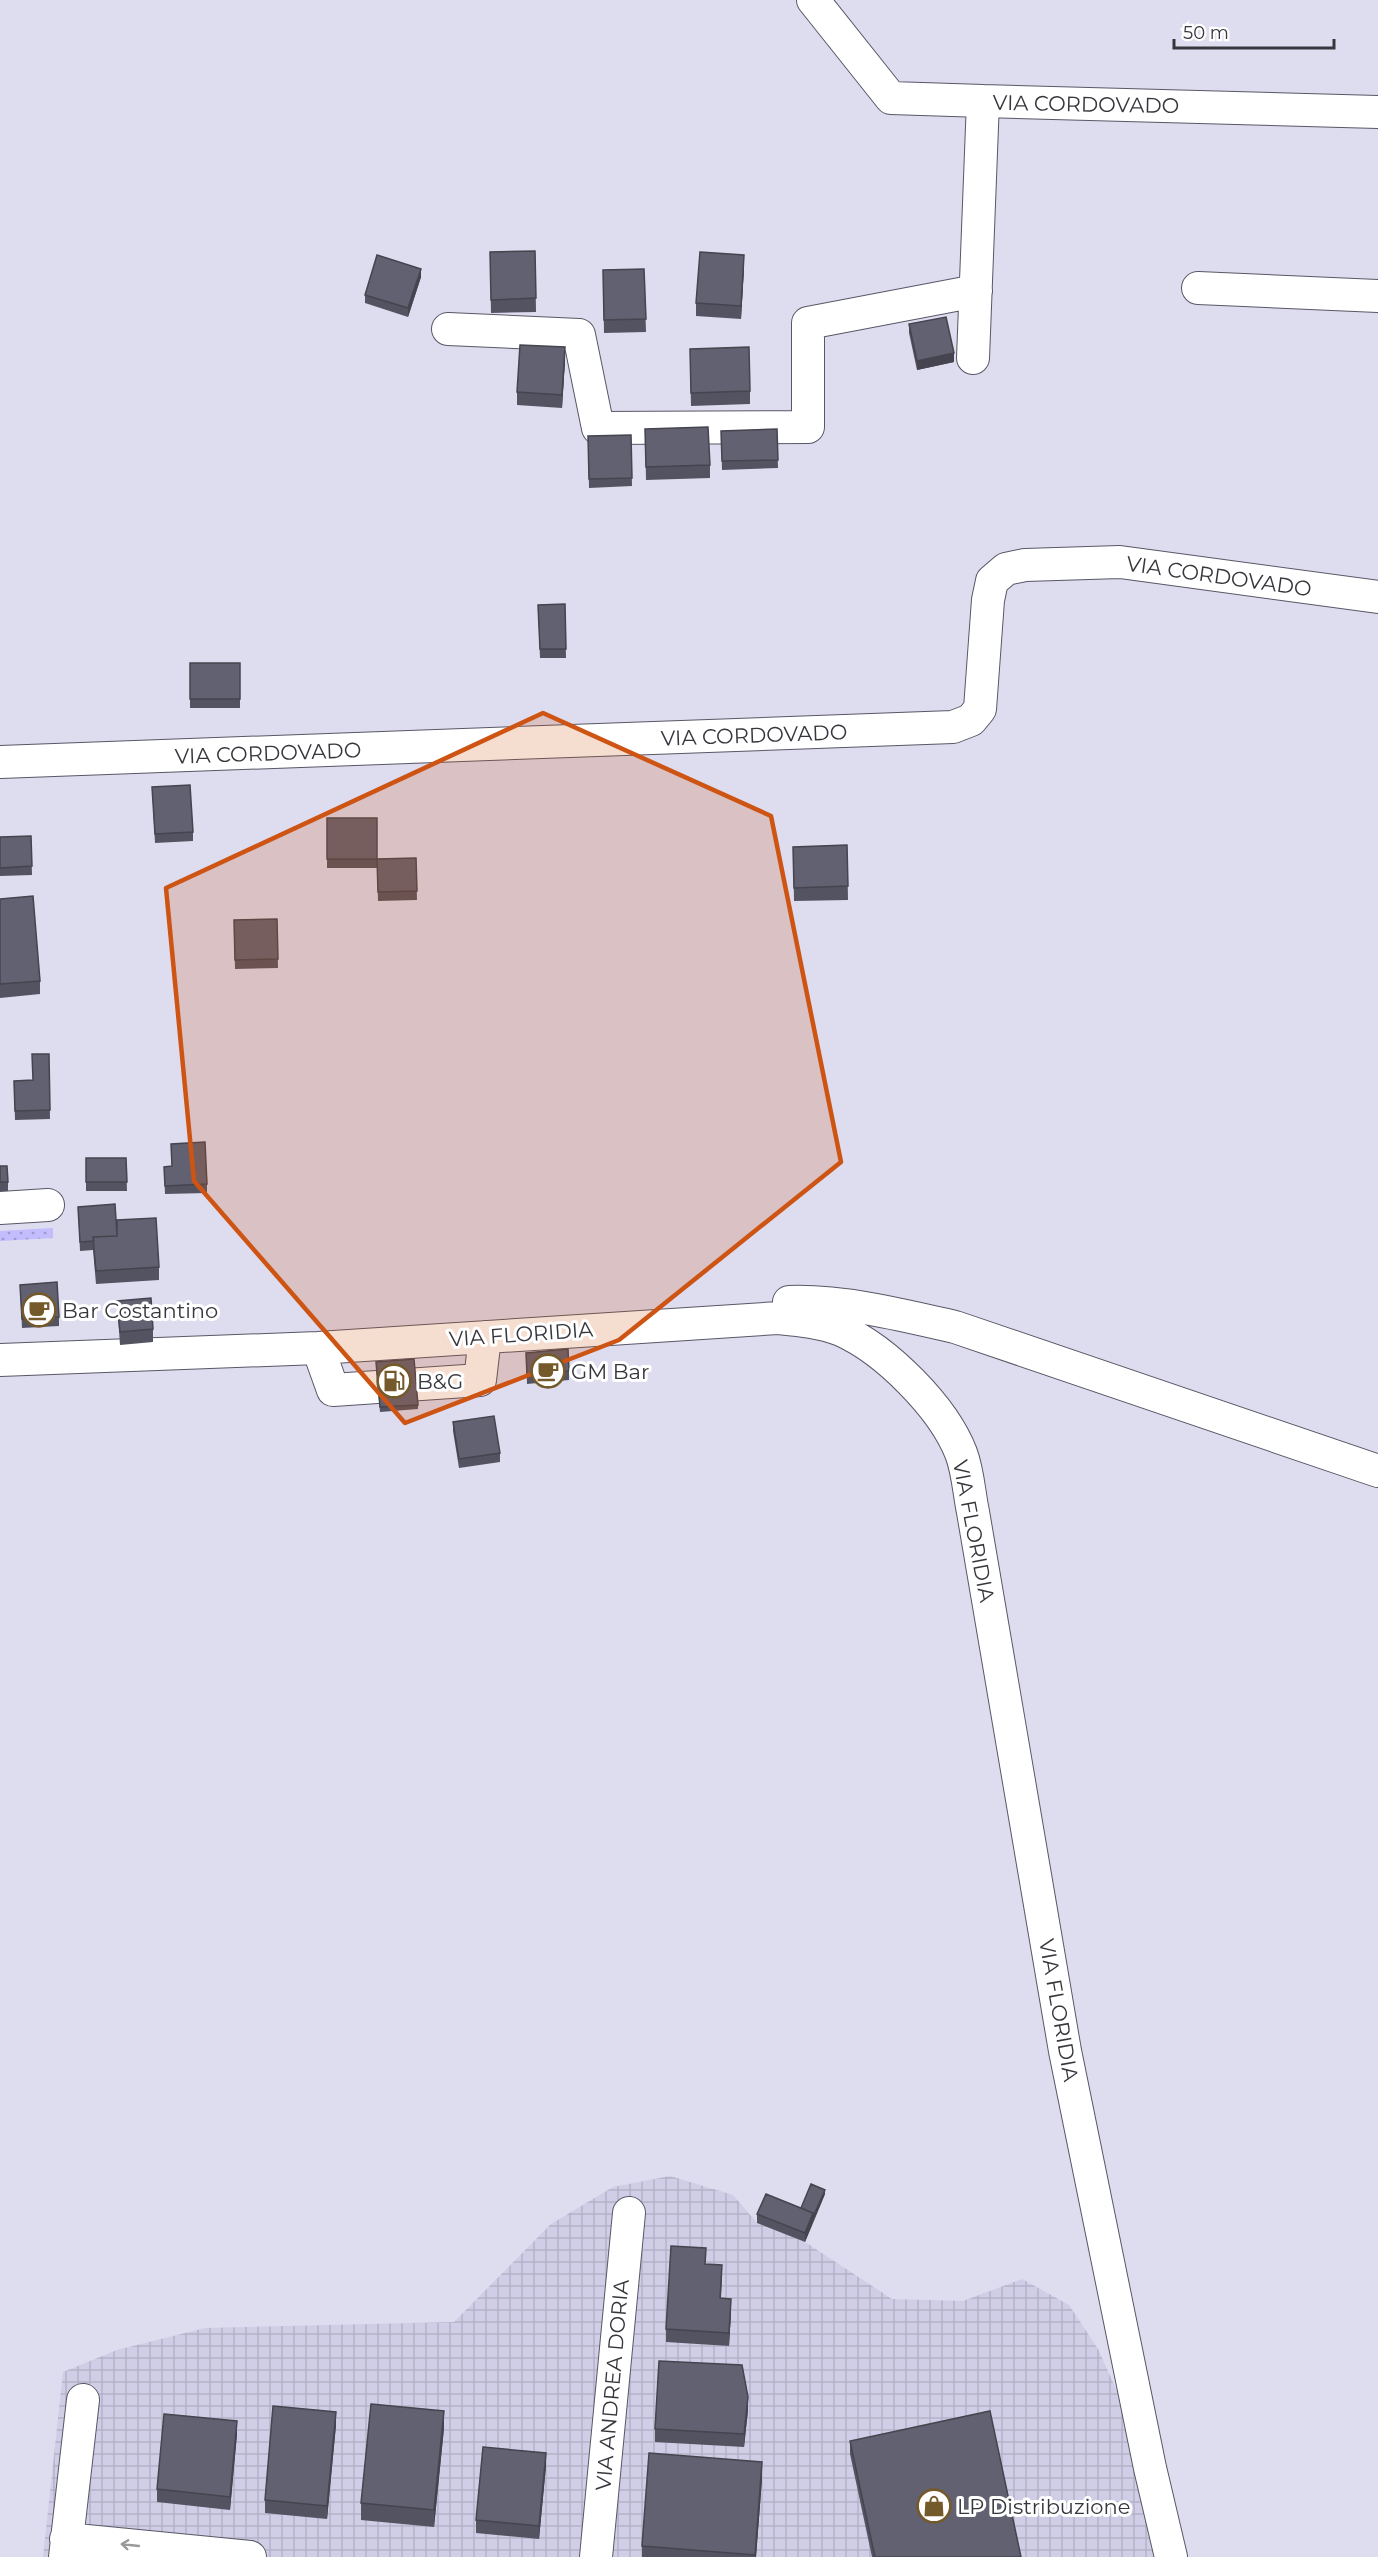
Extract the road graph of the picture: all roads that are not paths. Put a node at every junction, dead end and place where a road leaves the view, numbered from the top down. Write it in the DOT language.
graph roads {
  1 [pos="813,0"];
  2 [pos="983,101"];
  3 [pos="1378,112"];
  4 [pos="1198,288"];
  5 [pos="975,291"];
  6 [pos="1378,296"];
  7 [pos="448,329"];
  8 [pos="973,358"];
  9 [pos="1378,597"];
  10 [pos="0,762"];
  11 [pos="48,1205"];
  12 [pos="0,1208"];
  13 [pos="733,1319"];
  14 [pos="485,1337"];
  15 [pos="318,1348"];
  16 [pos="0,1360"];
  17 [pos="1378,1471"];
  18 [pos="629,2212"];
  19 [pos="83,2400"];
  20 [pos="65,2548"];
  21 [pos="250,2557"];
  22 [pos="596,2557"];
  23 [pos="1171,2557"];
  1 -- 2 [label="street"];
  2 -- 3 [label="street, VIA CORDOVADO"];
  2 -- 5 [label="street, VIA CORDOVADO"];
  4 -- 6 [label="street"];
  5 -- 7 [label="street"];
  5 -- 8 [label="street, VIA CORDOVADO"];
  9 -- 10 [label="street, VIA CORDOVADO"];
  11 -- 12 [label="street"];
  13 -- 14 [label="street, VIA FLORIDIA"];
  13 -- 17 [label="street"];
  13 -- 23 [label="street, VIA FLORIDIA"];
  14 -- 15 [label="street, VIA FLORIDIA"];
  14 -- 15 [label="street"];
  15 -- 16 [label="street, VIA FLORIDIA"];
  18 -- 22 [label="street, VIA ANDREA DORIA"];
  19 -- 20 [label="street"];
  21 -- 20 [label="street, one-way"];
}
